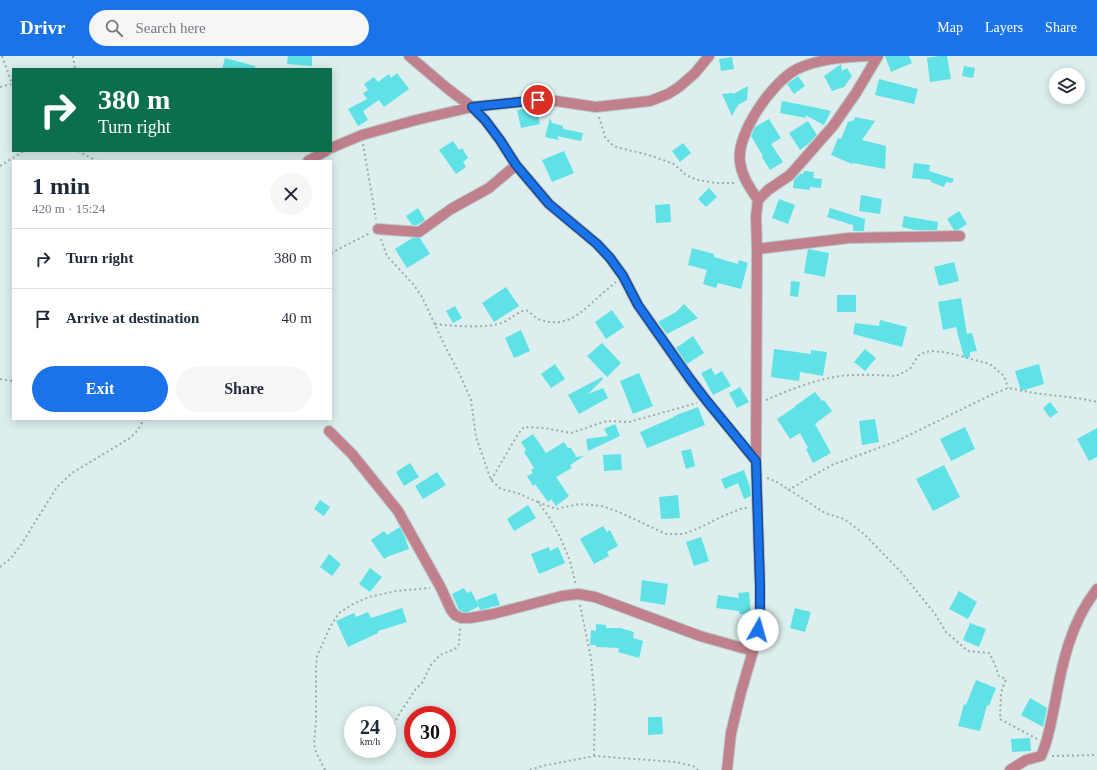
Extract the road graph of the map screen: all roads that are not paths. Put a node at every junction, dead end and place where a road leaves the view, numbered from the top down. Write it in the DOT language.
graph roads {
  1 [pos="409,56"];
  2 [pos="708,56"];
  3 [pos="868,56"];
  4 [pos="878,56"];
  5 [pos="472,107"];
  6 [pos="332,148"];
  7 [pos="324,152"];
  8 [pos="310,160"];
  9 [pos="516,165"];
  10 [pos="758,200"];
  11 [pos="378,229"];
  12 [pos="960,236"];
  13 [pos="757,249"];
  14 [pos="329,431"];
  15 [pos="756,461"];
  16 [pos="1097,590"];
  17 [pos="753,651"];
  18 [pos="727,770"];
  19 [pos="1010,770"];
  1 -- 5 [label="street"];
  2 -- 5 [label="street"];
  3 -- 10 [label="street"];
  4 -- 10 [label="street"];
  5 -- 6 [label="street"];
  5 -- 9 [label="street"];
  7 -- 8 [label="street"];
  9 -- 11 [label="street"];
  9 -- 15 [label="street"];
  10 -- 13 [label="street"];
  12 -- 13 [label="street"];
  13 -- 15 [label="street"];
  14 -- 17 [label="street"];
  15 -- 17 [label="street"];
  16 -- 19 [label="street"];
  17 -- 18 [label="street"];
}
